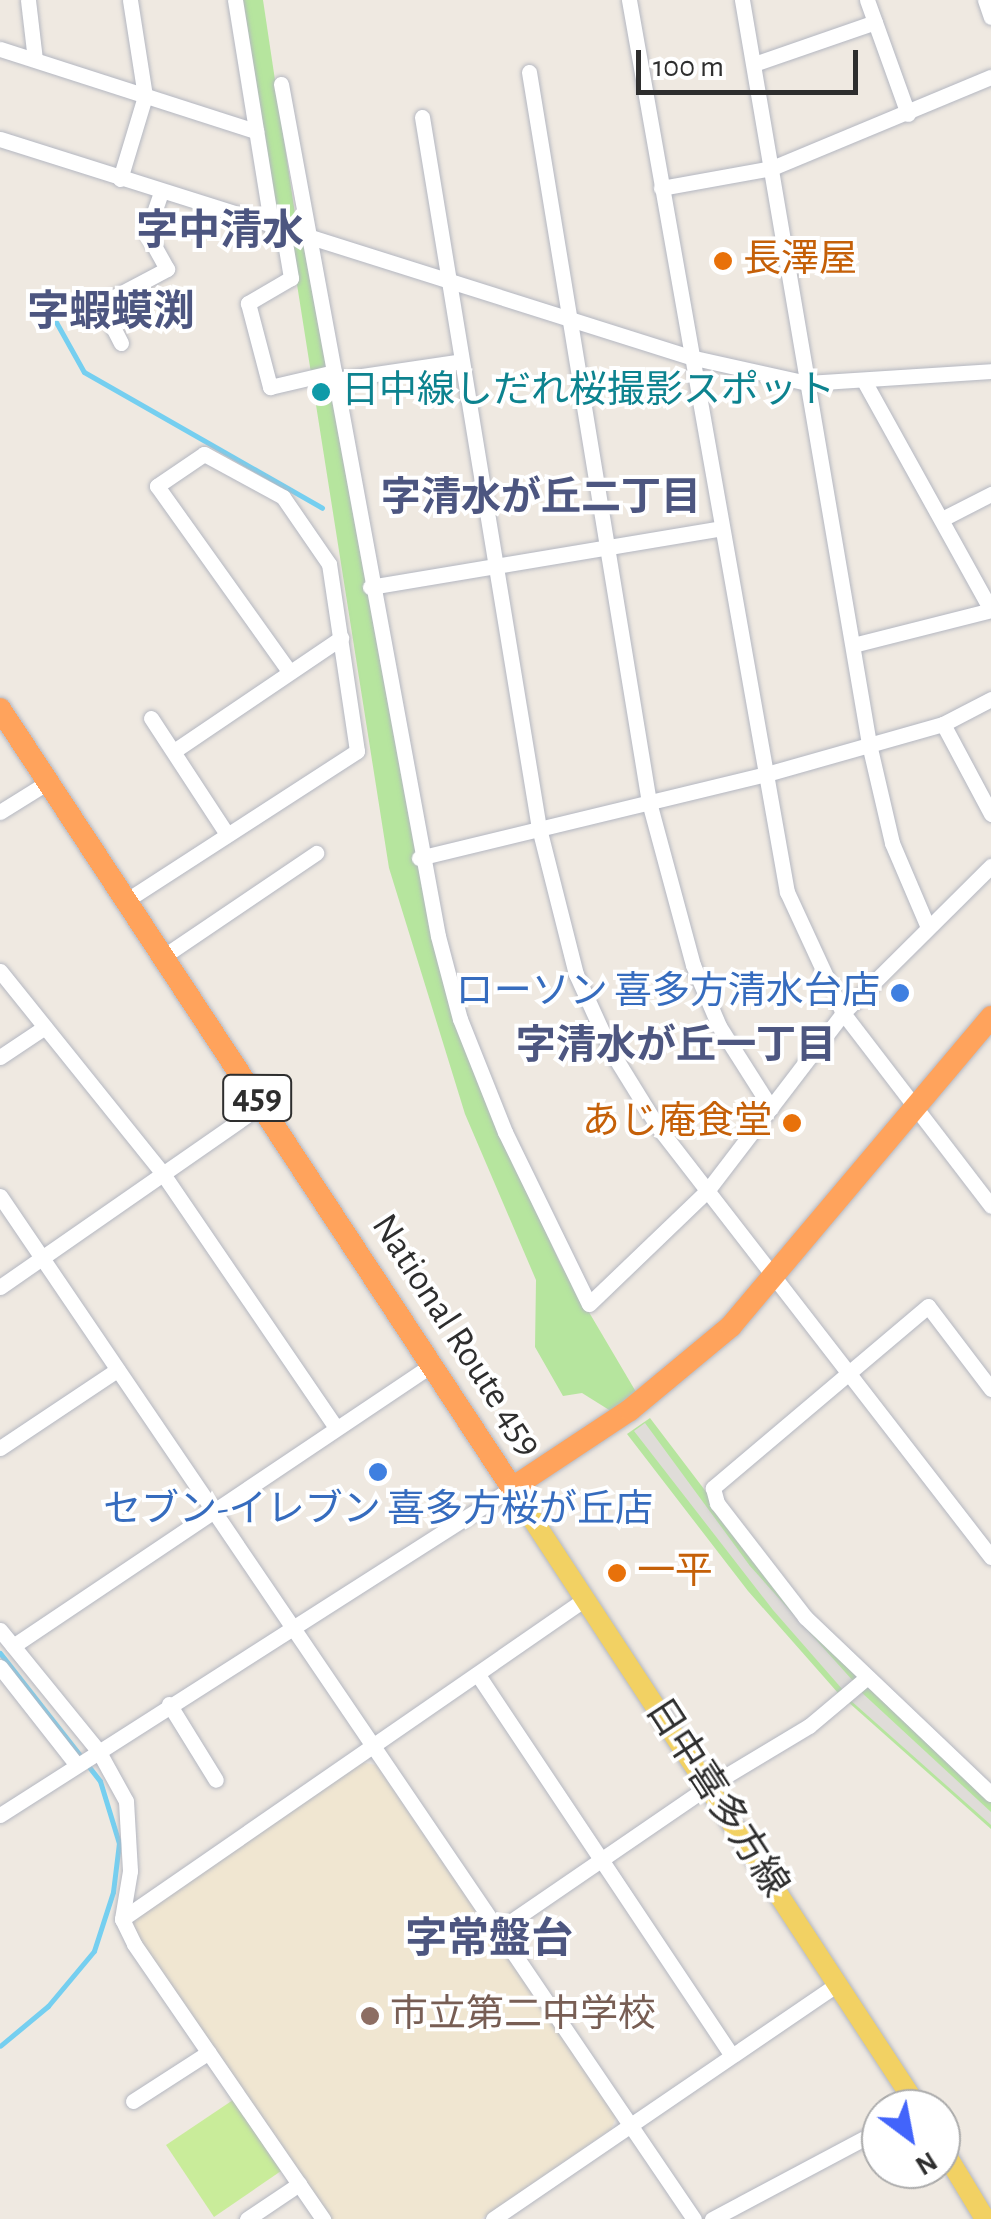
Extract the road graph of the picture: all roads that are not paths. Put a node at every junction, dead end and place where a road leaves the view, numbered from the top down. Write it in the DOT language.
graph roads {
  1 [pos="28,0"];
  2 [pos="130,0"];
  3 [pos="235,0"];
  4 [pos="630,0"];
  5 [pos="742,0"];
  6 [pos="867,0"];
  7 [pos="985,0"];
  8 [pos="991,16"];
  9 [pos="875,22"];
  10 [pos="0,49"];
  11 [pos="35,60"];
  12 [pos="754,64"];
  13 [pos="529,72"];
  14 [pos="991,77"];
  15 [pos="281,84"];
  16 [pos="144,96"];
  17 [pos="908,114"];
  18 [pos="422,118"];
  19 [pos="256,131"];
  20 [pos="0,139"];
  21 [pos="772,168"];
  22 [pos="120,179"];
  23 [pos="661,188"];
  24 [pos="160,192"];
  25 [pos="278,230"];
  26 [pos="308,240"];
  27 [pos="448,284"];
  28 [pos="575,325"];
  29 [pos="122,343"];
  30 [pos="690,357"];
  31 [pos="462,361"];
  32 [pos="991,371"];
  33 [pos="335,376"];
  34 [pos="864,381"];
  35 [pos="808,383"];
  36 [pos="991,494"];
  37 [pos="944,518"];
  38 [pos="721,528"];
  39 [pos="610,546"];
  40 [pos="496,565"];
  41 [pos="370,587"];
  42 [pos="991,610"];
  43 [pos="341,638"];
  44 [pos="853,645"];
  45 [pos="289,671"];
  46 [pos="991,699"];
  47 [pos="0,709"];
  48 [pos="151,718"];
  49 [pos="942,724"];
  50 [pos="870,744"];
  51 [pos="174,751"];
  52 [pos="763,776"];
  53 [pos="48,782"];
  54 [pos="649,802"];
  55 [pos="0,812"];
  56 [pos="991,814"];
  57 [pos="540,828"];
  58 [pos="227,834"];
  59 [pos="316,853"];
  60 [pos="418,858"];
  61 [pos="991,866"];
  62 [pos="128,900"];
  63 [pos="927,925"];
  64 [pos="164,956"];
  65 [pos="0,971"];
  66 [pos="843,1013"];
  67 [pos="991,1017"];
  68 [pos="44,1027"];
  69 [pos="0,1057"];
  70 [pos="262,1105"];
  71 [pos="912,1107"];
  72 [pos="771,1108"];
  73 [pos="163,1174"];
  74 [pos="707,1191"];
  75 [pos="0,1196"];
  76 [pos="991,1206"];
  77 [pos="43,1260"];
  78 [pos="774,1279"];
  79 [pos="0,1286"];
  80 [pos="433,1364"];
  81 [pos="117,1370"];
  82 [pos="848,1372"];
  83 [pos="991,1388"];
  84 [pos="334,1426"];
  85 [pos="0,1448"];
  86 [pos="512,1488"];
  87 [pos="212,1510"];
  88 [pos="991,1557"];
  89 [pos="585,1599"];
  90 [pos="290,1625"];
  91 [pos="0,1630"];
  92 [pos="13,1646"];
  93 [pos="0,1667"];
  94 [pos="478,1675"];
  95 [pos="865,1679"];
  96 [pos="169,1704"];
  97 [pos="374,1746"];
  98 [pos="99,1752"];
  99 [pos="76,1764"];
  100 [pos="216,1780"];
  101 [pos="709,1786"];
  102 [pos="991,1794"];
  103 [pos="0,1815"];
  104 [pos="600,1861"];
  105 [pos="122,1919"];
  106 [pos="497,1932"];
  107 [pos="837,1984"];
  108 [pos="209,2052"];
  109 [pos="731,2054"];
  110 [pos="906,2089"];
  111 [pos="133,2101"];
  112 [pos="628,2128"];
  113 [pos="861,2140"];
  114 [pos="961,2179"];
  115 [pos="299,2184"];
  116 [pos="246,2219"];
  117 [pos="323,2219"];
  118 [pos="493,2219"];
  119 [pos="694,2219"];
  120 [pos="712,2219"];
  121 [pos="985,2219"];
  1 -- 11 [label="street"];
  2 -- 16 [label="street"];
  3 -- 19 [label="street"];
  4 -- 23 [label="street"];
  5 -- 12 [label="street"];
  6 -- 9 [label="street"];
  7 -- 8 [label="street"];
  9 -- 12 [label="street"];
  9 -- 17 [label="street"];
  10 -- 11 [label="street"];
  11 -- 16 [label="street"];
  12 -- 21 [label="street"];
  13 -- 28 [label="street"];
  14 -- 17 [label="street"];
  15 -- 26 [label="street"];
  16 -- 19 [label="street"];
  16 -- 22 [label="street"];
  17 -- 21 [label="street"];
  18 -- 27 [label="street"];
  19 -- 25 [label="street"];
  20 -- 22 [label="street"];
  21 -- 23 [label="street"];
  21 -- 35 [label="street"];
  22 -- 24 [label="street"];
  23 -- 30 [label="street"];
  24 -- 25 [label="street"];
  24 -- 29 [label="street"];
  25 -- 26 [label="street"];
  25 -- 33 [label="street"];
  26 -- 27 [label="street"];
  26 -- 33 [label="street"];
  27 -- 28 [label="street"];
  27 -- 31 [label="street"];
  28 -- 30 [label="street"];
  28 -- 39 [label="street"];
  30 -- 35 [label="street"];
  30 -- 38 [label="street"];
  31 -- 33 [label="street"];
  31 -- 40 [label="street"];
  32 -- 34 [label="street"];
  33 -- 41 [label="street"];
  34 -- 35 [label="street"];
  34 -- 37 [label="street"];
  35 -- 44 [label="street"];
  36 -- 37 [label="street"];
  37 -- 42 [label="street"];
  38 -- 39 [label="street"];
  38 -- 52 [label="street"];
  39 -- 40 [label="street"];
  39 -- 54 [label="street"];
  40 -- 41 [label="street"];
  40 -- 57 [label="street"];
  41 -- 60 [label="street"];
  42 -- 44 [label="street"];
  43 -- 45 [label="street"];
  43 -- 45 [label="street"];
  43 -- 58 [label="street"];
  44 -- 50 [label="street"];
  45 -- 51 [label="street"];
  46 -- 49 [label="street"];
  47 -- 53 [label="highway, National Route 459 / 459"];
  48 -- 51 [label="street"];
  49 -- 50 [label="street"];
  49 -- 56 [label="street"];
  50 -- 52 [label="street"];
  50 -- 63 [label="street"];
  51 -- 58 [label="street"];
  52 -- 54 [label="street"];
  52 -- 66 [label="street"];
  53 -- 55 [label="street"];
  53 -- 62 [label="highway, National Route 459 / 459"];
  54 -- 57 [label="street"];
  54 -- 72 [label="street"];
  57 -- 60 [label="street"];
  57 -- 74 [label="street"];
  58 -- 62 [label="street"];
  59 -- 64 [label="street"];
  60 -- 74 [label="street"];
  61 -- 63 [label="street"];
  62 -- 64 [label="highway, National Route 459 / 459"];
  63 -- 66 [label="street"];
  64 -- 70 [label="highway, National Route 459 / 459"];
  65 -- 68 [label="street"];
  66 -- 71 [label="street"];
  66 -- 72 [label="street"];
  67 -- 71 [label="highway, National Route 459"];
  68 -- 69 [label="street"];
  68 -- 73 [label="street"];
  70 -- 73 [label="street"];
  70 -- 80 [label="highway, National Route 459 / 459"];
  71 -- 76 [label="street"];
  71 -- 78 [label="highway, National Route 459"];
  72 -- 74 [label="street"];
  73 -- 77 [label="street"];
  73 -- 84 [label="street"];
  74 -- 78 [label="street"];
  75 -- 77 [label="street"];
  77 -- 79 [label="street"];
  77 -- 81 [label="street"];
  78 -- 82 [label="street"];
  78 -- 86 [label="highway, National Route 459"];
  80 -- 84 [label="street"];
  80 -- 86 [label="highway, National Route 459 / 459"];
  81 -- 85 [label="street"];
  81 -- 87 [label="street"];
  82 -- 83 [label="street"];
  82 -- 88 [label="street"];
  82 -- 95 [label="street"];
  84 -- 87 [label="street"];
  86 -- 89 [label="main road, 日中喜多方線"];
  86 -- 90 [label="street"];
  87 -- 90 [label="street"];
  87 -- 92 [label="street"];
  89 -- 94 [label="street"];
  89 -- 101 [label="main road, 日中喜多方線"];
  90 -- 96 [label="street"];
  90 -- 97 [label="street"];
  91 -- 92 [label="street"];
  92 -- 98 [label="street"];
  93 -- 99 [label="street"];
  94 -- 97 [label="street"];
  94 -- 104 [label="street"];
  95 -- 101 [label="street"];
  95 -- 102 [label="street"];
  96 -- 98 [label="street"];
  96 -- 100 [label="street"];
  97 -- 105 [label="street"];
  97 -- 106 [label="street"];
  98 -- 99 [label="street"];
  98 -- 105 [label="street"];
  99 -- 103 [label="street"];
  101 -- 104 [label="street"];
  101 -- 107 [label="main road, 日中喜多方線"];
  104 -- 106 [label="street"];
  104 -- 109 [label="street"];
  105 -- 108 [label="street"];
  106 -- 112 [label="street"];
  107 -- 109 [label="street"];
  107 -- 110 [label="main road, 日中喜多方線"];
  108 -- 111 [label="street"];
  108 -- 115 [label="street"];
  109 -- 112 [label="street"];
  112 -- 118 [label="street"];
  112 -- 119 [label="street"];
  113 -- 120 [label="street"];
  114 -- 121 [label="main road"];
  115 -- 116 [label="street"];
  115 -- 117 [label="street"];
}
